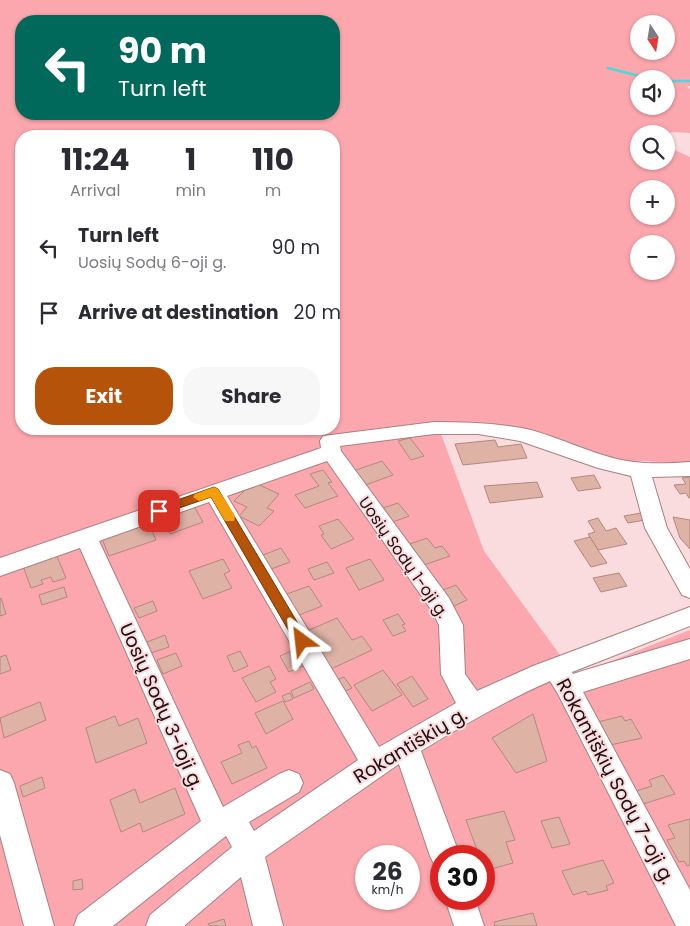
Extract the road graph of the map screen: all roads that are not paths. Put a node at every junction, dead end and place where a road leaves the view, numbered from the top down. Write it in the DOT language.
graph roads {
  1 [pos="330,447"];
  2 [pos="690,469"];
  3 [pos="640,470"];
  4 [pos="214,492"];
  5 [pos="86,536"];
  6 [pos="0,567"];
  7 [pos="690,589"];
  8 [pos="690,616"];
  9 [pos="690,649"];
  10 [pos="561,677"];
  11 [pos="473,706"];
  12 [pos="406,746"];
  13 [pos="375,764"];
  14 [pos="0,783"];
  15 [pos="289,783"];
  16 [pos="224,822"];
  17 [pos="6,829"];
  18 [pos="441,845"];
  19 [pos="249,851"];
  20 [pos="464,910"];
  21 [pos="690,921"];
  22 [pos="39,926"];
  23 [pos="89,926"];
  24 [pos="161,926"];
  25 [pos="268,926"];
  26 [pos="469,926"];
  1 -- 3 [label="street"];
  1 -- 4 [label="street"];
  1 -- 11 [label="street, Uosių Sodų 1-oji g."];
  2 -- 3 [label="street"];
  3 -- 7 [label="street"];
  4 -- 5 [label="street"];
  4 -- 13 [label="street"];
  5 -- 6 [label="street"];
  5 -- 16 [label="street, Uosių Sodų 3-ioji g."];
  8 -- 10 [label="street, Rokantiškių g."];
  9 -- 10 [label="street"];
  10 -- 11 [label="street, Rokantiškių g."];
  10 -- 21 [label="street, Rokantiškių Sodų 7-oji g."];
  11 -- 12 [label="street, Rokantiškių g."];
  12 -- 13 [label="street, Rokantiškių g."];
  12 -- 18 [label="street"];
  13 -- 19 [label="street, Rokantiškių g."];
  14 -- 17 [label="street"];
  15 -- 16 [label="street"];
  16 -- 19 [label="street, Uosių Sodų 3-ioji g."];
  16 -- 23 [label="street"];
  17 -- 22 [label="street"];
  19 -- 24 [label="street, Rokantiškių g."];
  19 -- 25 [label="street, Uosių Sodų 3-ioji g."];
  20 -- 26 [label="street"];
}
